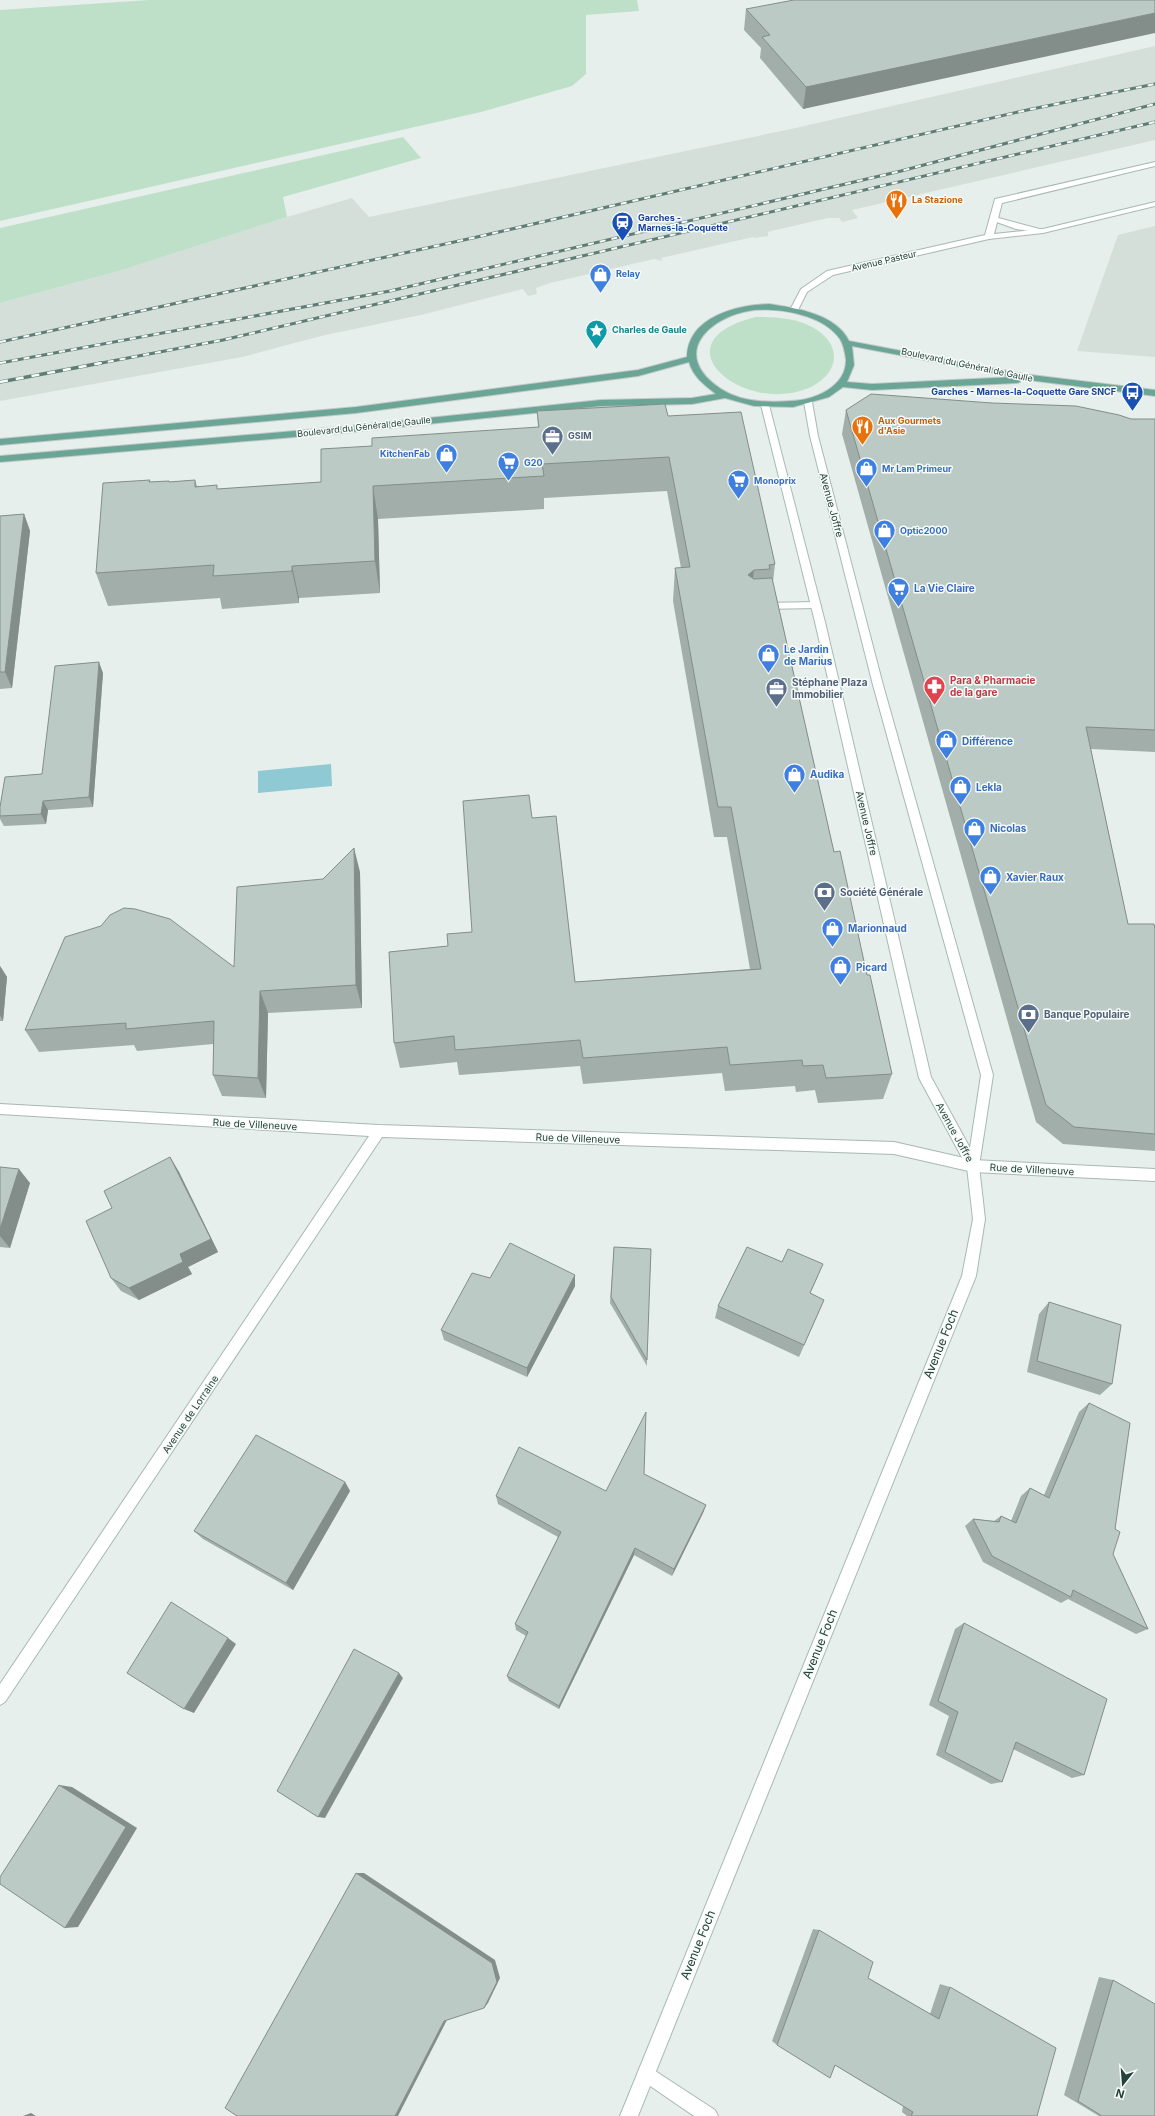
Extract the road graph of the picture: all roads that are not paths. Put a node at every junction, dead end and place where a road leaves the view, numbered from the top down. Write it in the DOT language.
graph roads {
  1 [pos="1155,164"];
  2 [pos="1155,204"];
  3 [pos="994,218"];
  4 [pos="1042,231"];
  5 [pos="989,237"];
  6 [pos="794,310"];
  7 [pos="847,343"];
  8 [pos="692,358"];
  9 [pos="1037,379"];
  10 [pos="841,384"];
  11 [pos="1155,393"];
  12 [pos="727,395"];
  13 [pos="808,402"];
  14 [pos="765,405"];
  15 [pos="0,442"];
  16 [pos="0,459"];
  17 [pos="816,605"];
  18 [pos="750,607"];
  19 [pos="0,1109"];
  20 [pos="379,1131"];
  21 [pos="974,1166"];
  22 [pos="1155,1175"];
  23 [pos="0,1697"];
  24 [pos="646,2073"];
  25 [pos="629,2116"];
  26 [pos="709,2116"];
  1 -- 3 [label="street"];
  2 -- 4 [label="street, Avenue Pasteur"];
  3 -- 4 [label="street"];
  3 -- 5 [label="street"];
  4 -- 5 [label="street, Avenue Pasteur"];
  5 -- 6 [label="street, Avenue Pasteur"];
  6 -- 7 [label="main road"];
  6 -- 8 [label="main road"];
  7 -- 9 [label="main road, Boulevard du Général de Gaulle"];
  7 -- 10 [label="main road"];
  8 -- 12 [label="main road"];
  8 -- 15 [label="main road, Boulevard du Général de Gaulle"];
  9 -- 10 [label="main road, Boulevard du Général de Gaulle"];
  9 -- 11 [label="main road"];
  10 -- 13 [label="main road"];
  12 -- 14 [label="main road"];
  12 -- 16 [label="main road, Boulevard du Général de Gaulle"];
  13 -- 14 [label="main road"];
  13 -- 21 [label="street, Avenue Joffre"];
  14 -- 17 [label="street, Avenue Joffre"];
  17 -- 18 [label="street"];
  17 -- 21 [label="street, Avenue Joffre"];
  19 -- 20 [label="street, Rue de Villeneuve"];
  20 -- 21 [label="street, Rue de Villeneuve"];
  20 -- 23 [label="street, Avenue de Lorraine"];
  21 -- 22 [label="street, Rue de Villeneuve"];
  21 -- 24 [label="street, Avenue Foch"];
  24 -- 25 [label="street, Avenue Foch"];
  24 -- 26 [label="street"];
}
